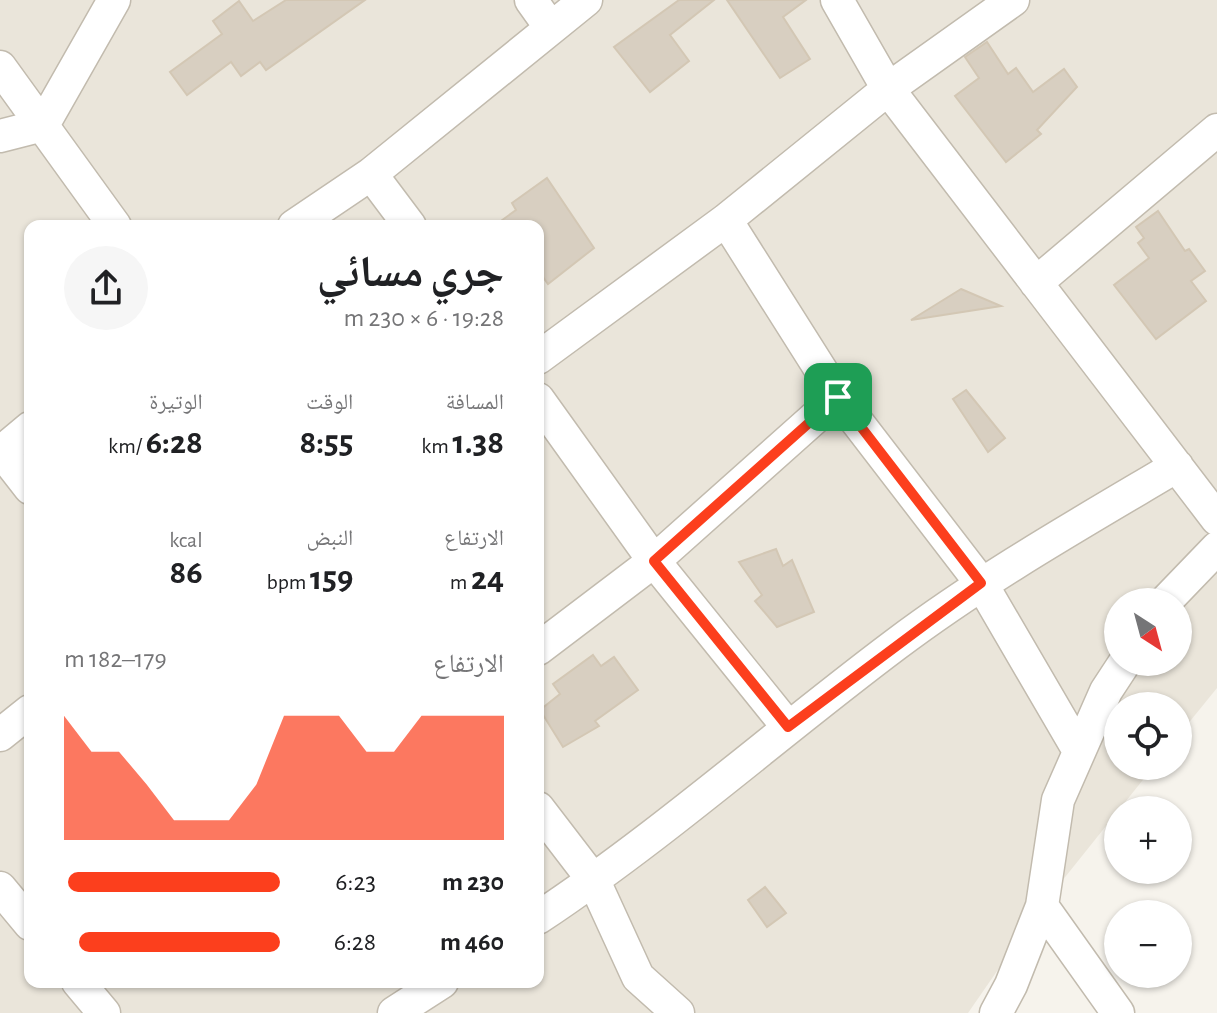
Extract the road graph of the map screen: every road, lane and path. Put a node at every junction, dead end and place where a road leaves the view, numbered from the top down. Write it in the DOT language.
graph roads {
  1 [pos="114,0"];
  2 [pos="531,0"];
  3 [pos="586,0"];
  4 [pos="837,0"];
  5 [pos="1013,0"];
  6 [pos="551,28"];
  7 [pos="0,67"];
  8 [pos="888,89"];
  9 [pos="43,125"];
  10 [pos="1217,130"];
  11 [pos="0,136"];
  12 [pos="371,174"];
  13 [pos="111,220"];
  14 [pos="303,220"];
  15 [pos="406,220"];
  16 [pos="726,220"];
  17 [pos="1036,283"];
  18 [pos="544,354"];
  19 [pos="838,397"];
  20 [pos="544,407"];
  21 [pos="24,433"];
  22 [pos="1,452"];
  23 [pos="1177,466"];
  24 [pos="24,481"];
  25 [pos="1217,519"];
  26 [pos="1217,548"];
  27 [pos="654,561"];
  28 [pos="981,583"];
  29 [pos="1178,588"];
  30 [pos="544,644"];
  31 [pos="1116,676"];
  32 [pos="24,716"];
  33 [pos="788,727"];
  34 [pos="0,735"];
  35 [pos="1079,751"];
  36 [pos="544,816"];
  37 [pos="594,881"];
  38 [pos="0,888"];
  39 [pos="1042,906"];
  40 [pos="544,914"];
  41 [pos="24,917"];
  42 [pos="83,988"];
  43 [pos="433,988"];
  44 [pos="104,1013"];
  45 [pos="394,1013"];
  46 [pos="678,1013"];
  47 [pos="996,1013"];
  48 [pos="1118,1013"];
  1 -- 9 [label="street"];
  2 -- 6 [label="street"];
  3 -- 6 [label="street"];
  4 -- 8 [label="street"];
  5 -- 8 [label="street"];
  6 -- 12 [label="street"];
  7 -- 9 [label="street"];
  8 -- 16 [label="street"];
  8 -- 17 [label="street"];
  9 -- 11 [label="street"];
  9 -- 13 [label="street"];
  10 -- 17 [label="street"];
  12 -- 14 [label="street"];
  12 -- 15 [label="street"];
  16 -- 18 [label="street"];
  16 -- 19 [label="street"];
  17 -- 23 [label="street"];
  19 -- 27 [label="street"];
  19 -- 28 [label="street"];
  20 -- 27 [label="street"];
  21 -- 22 [label="street"];
  22 -- 24 [label="street"];
  23 -- 25 [label="street"];
  23 -- 28 [label="street"];
  26 -- 29 [label="street"];
  27 -- 30 [label="street"];
  27 -- 33 [label="street"];
  28 -- 33 [label="street"];
  28 -- 35 [label="street"];
  31 -- 35 [label="street"];
  32 -- 34 [label="street"];
  33 -- 37 [label="street"];
  35 -- 39 [label="street"];
  36 -- 37 [label="street"];
  37 -- 40 [label="street"];
  37 -- 46 [label="street"];
  38 -- 41 [label="street"];
  39 -- 47 [label="street"];
  39 -- 48 [label="street"];
  42 -- 44 [label="street"];
  43 -- 45 [label="street"];
}
